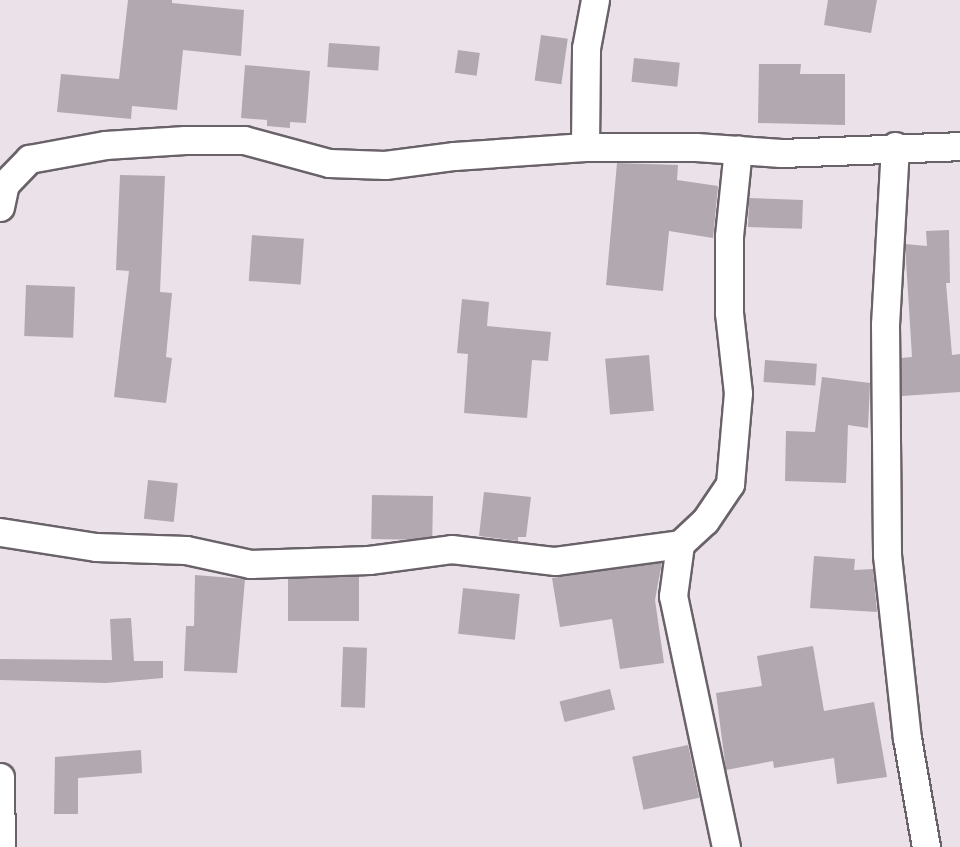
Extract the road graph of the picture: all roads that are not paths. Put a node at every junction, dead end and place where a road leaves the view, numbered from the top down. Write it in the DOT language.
graph roads {
  1 [pos="595,0"];
  2 [pos="895,146"];
  3 [pos="960,146"];
  4 [pos="585,147"];
  5 [pos="738,149"];
  6 [pos="29,159"];
  7 [pos="0,163"];
  8 [pos="0,207"];
  9 [pos="0,531"];
  10 [pos="680,544"];
  11 [pos="0,777"];
  12 [pos="1,847"];
  13 [pos="726,847"];
  14 [pos="926,847"];
  1 -- 4 [label="street"];
  2 -- 3 [label="street"];
  2 -- 5 [label="street"];
  2 -- 14 [label="street"];
  4 -- 5 [label="street"];
  4 -- 6 [label="street"];
  5 -- 10 [label="street"];
  6 -- 7 [label="street"];
  6 -- 8 [label="street"];
  9 -- 10 [label="street"];
  10 -- 13 [label="street"];
  11 -- 12 [label="street"];
}
